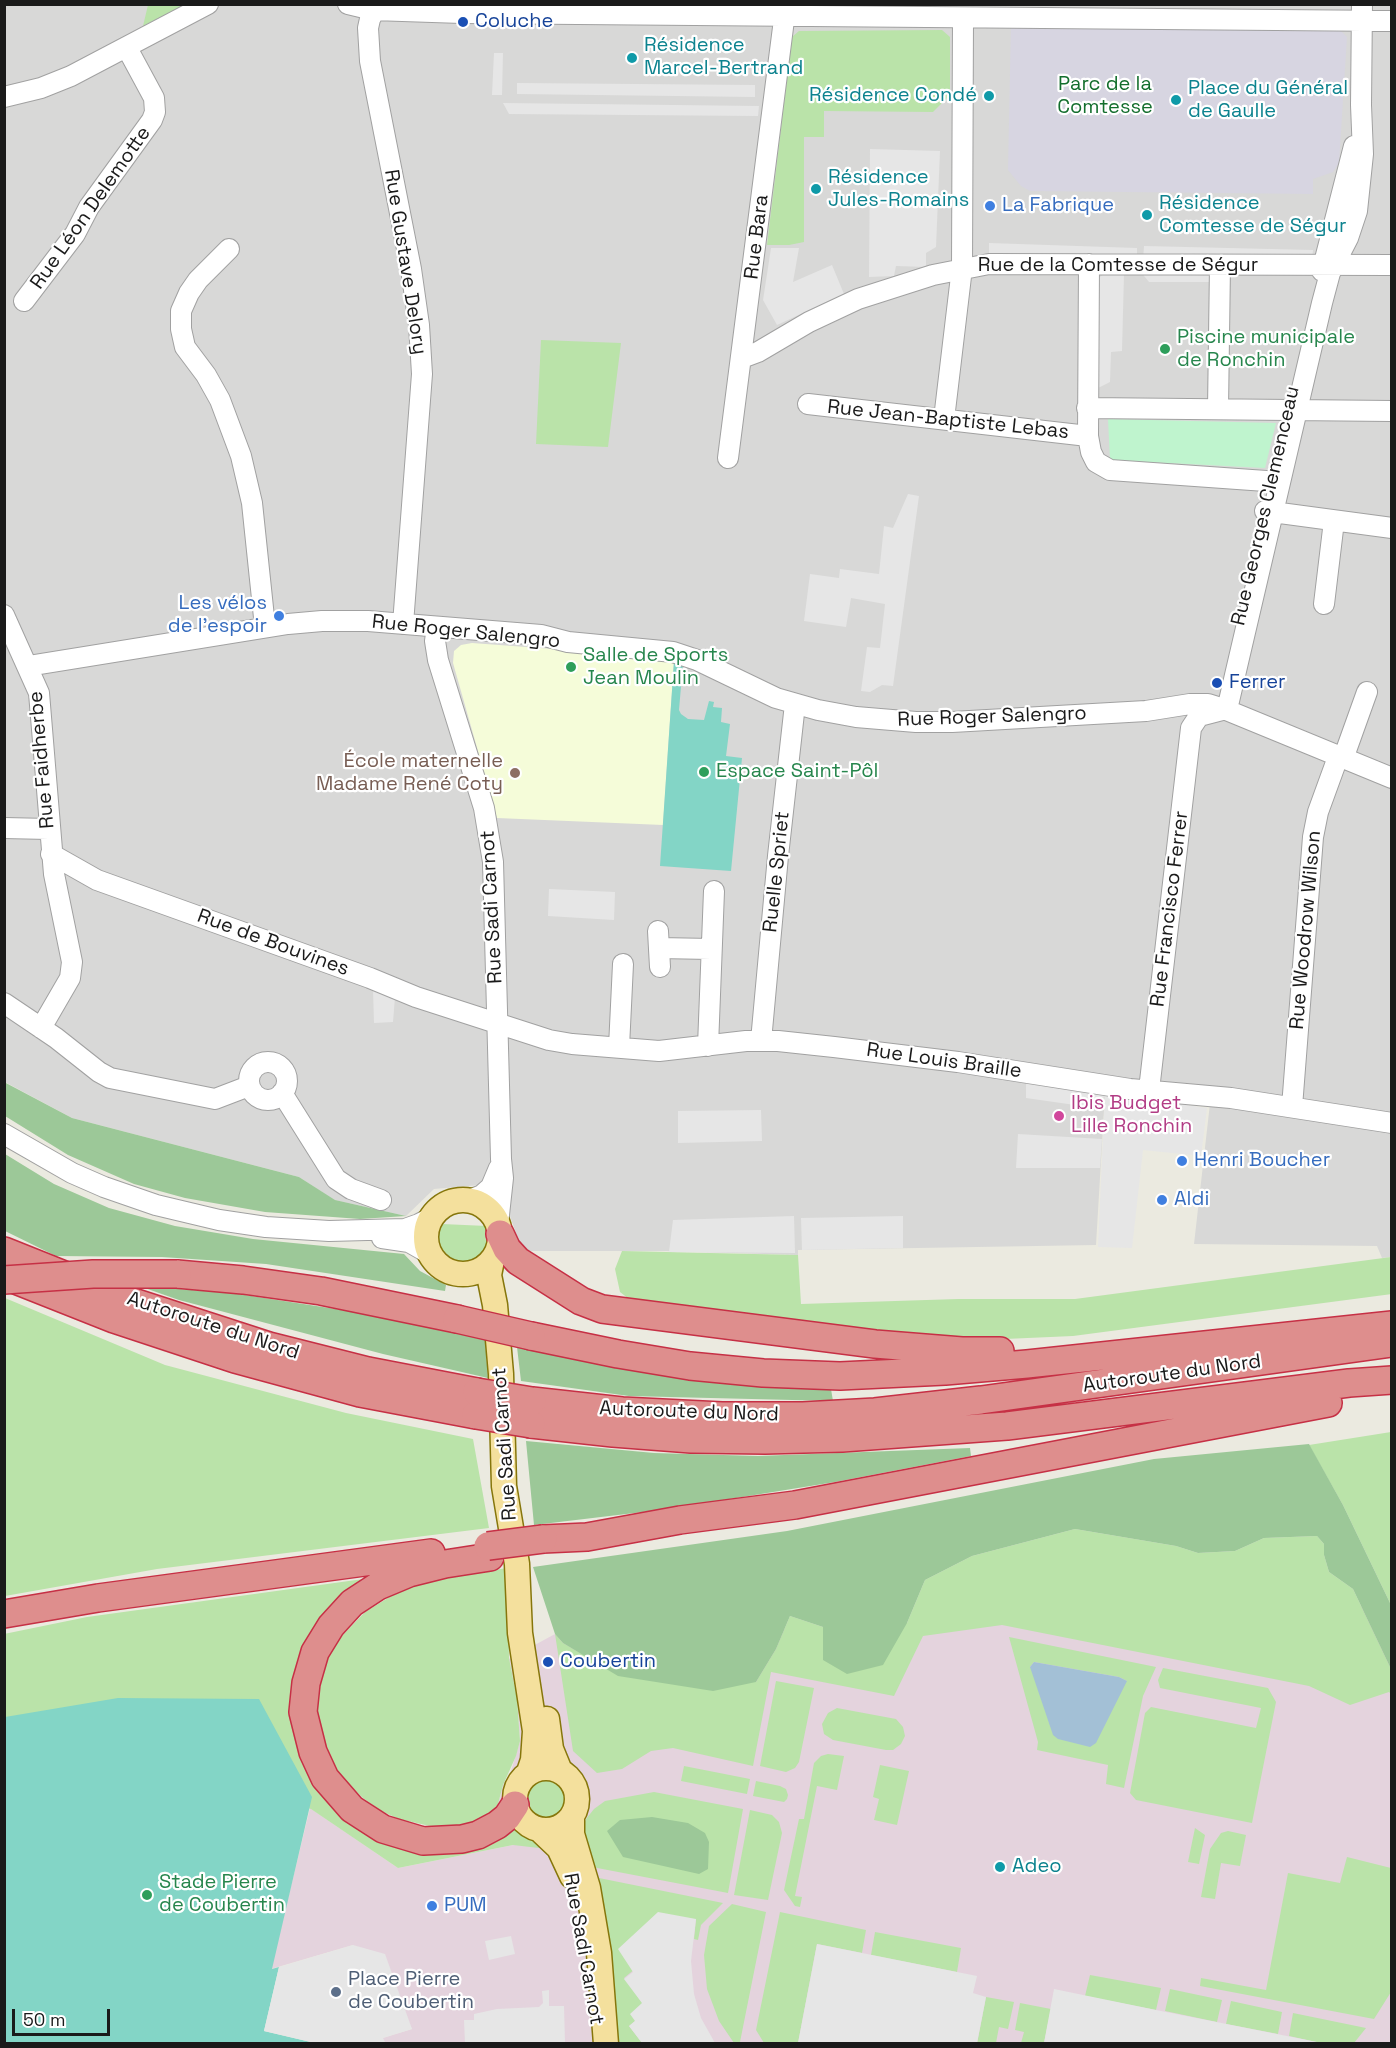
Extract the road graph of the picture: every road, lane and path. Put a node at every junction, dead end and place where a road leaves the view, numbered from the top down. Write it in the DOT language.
graph roads {
  1 [pos="208,4"];
  2 [pos="348,4"];
  3 [pos="376,8"];
  4 [pos="785,10"];
  5 [pos="1109,11"];
  6 [pos="1238,12"];
  7 [pos="1362,13"];
  8 [pos="963,18"];
  9 [pos="1392,21"];
  10 [pos="127,48"];
  11 [pos="4,97"];
  12 [pos="229,249"];
  13 [pos="1089,264"];
  14 [pos="1220,265"];
  15 [pos="1328,266"];
  16 [pos="1392,266"];
  17 [pos="962,268"];
  18 [pos="24,301"];
  19 [pos="742,358"];
  20 [pos="808,404"];
  21 [pos="1088,408"];
  22 [pos="1218,409"];
  23 [pos="1293,410"];
  24 [pos="1392,411"];
  25 [pos="944,419"];
  26 [pos="1089,444"];
  27 [pos="728,458"];
  28 [pos="1276,482"];
  29 [pos="1269,512"];
  30 [pos="1334,520"];
  31 [pos="1392,528"];
  32 [pos="1324,604"];
  33 [pos="4,615"];
  34 [pos="404,624"];
  35 [pos="265,627"];
  36 [pos="437,627"];
  37 [pos="28,666"];
  38 [pos="1367,692"];
  39 [pos="795,704"];
  40 [pos="1216,706"];
  41 [pos="1146,711"];
  42 [pos="1191,728"];
  43 [pos="1341,758"];
  44 [pos="1392,778"];
  45 [pos="4,828"];
  46 [pos="49,829"];
  47 [pos="51,854"];
  48 [pos="714,891"];
  49 [pos="659,948"];
  50 [pos="711,949"];
  51 [pos="622,964"];
  52 [pos="4,1003"];
  53 [pos="498,1025"];
  54 [pos="42,1028"];
  55 [pos="761,1041"];
  56 [pos="708,1046"];
  57 [pos="620,1047"];
  58 [pos="249,1086"];
  59 [pos="1149,1090"];
  60 [pos="282,1093"];
  61 [pos="1292,1107"];
  62 [pos="1392,1123"];
  63 [pos="4,1134"];
  64 [pos="501,1159"];
  65 [pos="381,1200"];
  66 [pos="469,1200"];
  67 [pos="432,1216"];
  68 [pos="499,1229"];
  69 [pos="329,1231"];
  70 [pos="4,1251"];
  71 [pos="430,1254"];
  72 [pos="492,1260"];
  73 [pos="457,1274"];
  74 [pos="4,1275"];
  75 [pos="4,1280"];
  76 [pos="495,1322"];
  77 [pos="1392,1325"];
  78 [pos="1232,1342"];
  79 [pos="1392,1343"];
  80 [pos="1392,1380"];
  81 [pos="1392,1391"];
  82 [pos="476,1404"];
  83 [pos="532,1412"];
  84 [pos="489,1551"];
  85 [pos="517,1564"];
  86 [pos="4,1614"];
  87 [pos="560,1771"];
  88 [pos="530,1772"];
  89 [pos="515,1805"];
  90 [pos="572,1816"];
  91 [pos="540,1830"];
  92 [pos="599,2043"];
  93 [pos="606,2043"];
  1 -- 10 [label="street"];
  2 -- 3 [label="street"];
  3 -- 4 [label="street"];
  3 -- 34 [label="street, Rue Gustave Delory"];
  4 -- 8 [label="street"];
  4 -- 19 [label="street, Rue Bara"];
  5 -- 6 [label="street"];
  5 -- 8 [label="street"];
  6 -- 7 [label="street"];
  7 -- 9 [label="street"];
  7 -- 15 [label="street"];
  8 -- 17 [label="street"];
  10 -- 11 [label="street"];
  10 -- 18 [label="street, Rue Léon Delemotte"];
  12 -- 35 [label="street"];
  13 -- 14 [label="street, Rue de la Comtesse de Ségur"];
  13 -- 17 [label="street, Rue de la Comtesse de Ségur"];
  13 -- 21 [label="street"];
  14 -- 15 [label="street, Rue de la Comtesse de Ségur"];
  14 -- 22 [label="street"];
  15 -- 16 [label="street, Rue de la Comtesse de Ségur"];
  15 -- 23 [label="street, Rue Georges Clemenceau"];
  17 -- 19 [label="street, Rue de la Comtesse de Ségur"];
  17 -- 25 [label="street"];
  19 -- 27 [label="street, Rue Bara"];
  20 -- 25 [label="street, Rue Jean-Baptiste Lebas"];
  21 -- 22 [label="street"];
  21 -- 26 [label="street"];
  22 -- 23 [label="street"];
  23 -- 24 [label="street"];
  23 -- 28 [label="street, Rue Georges Clemenceau"];
  25 -- 26 [label="street, Rue Jean-Baptiste Lebas"];
  26 -- 28 [label="street"];
  28 -- 29 [label="street, Rue Georges Clemenceau"];
  29 -- 30 [label="street"];
  29 -- 40 [label="street, Rue Georges Clemenceau"];
  30 -- 31 [label="street"];
  30 -- 32 [label="street"];
  33 -- 37 [label="street, Rue Faidherbe"];
  34 -- 35 [label="street, Rue Roger Salengro"];
  34 -- 36 [label="street, Rue Roger Salengro"];
  35 -- 37 [label="street, Rue Roger Salengro"];
  36 -- 39 [label="street, Rue Roger Salengro"];
  36 -- 53 [label="street, Rue Sadi Carnot"];
  37 -- 46 [label="street, Rue Faidherbe"];
  38 -- 43 [label="street, Rue Woodrow Wilson"];
  39 -- 41 [label="street, Rue Roger Salengro"];
  39 -- 55 [label="street, Ruelle Spriet"];
  40 -- 41 [label="street, Rue Roger Salengro"];
  40 -- 42 [label="street"];
  40 -- 43 [label="street, Rue Roger Salengro"];
  41 -- 42 [label="street, Rue Roger Salengro"];
  42 -- 59 [label="street, Rue Francisco Ferrer"];
  43 -- 44 [label="street, Rue Roger Salengro"];
  43 -- 61 [label="street, Rue Woodrow Wilson"];
  45 -- 46 [label="street"];
  46 -- 47 [label="street, Rue Faidherbe"];
  47 -- 53 [label="street, Rue de Bouvines"];
  47 -- 54 [label="street, Rue Faidherbe"];
  48 -- 50 [label="street"];
  49 -- 50 [label="street"];
  50 -- 56 [label="street"];
  51 -- 57 [label="street"];
  52 -- 54 [label="street"];
  53 -- 57 [label="street, Rue Louis Braille"];
  53 -- 64 [label="street, Rue Sadi Carnot"];
  54 -- 58 [label="street"];
  55 -- 56 [label="street, Rue Louis Braille"];
  55 -- 59 [label="street, Rue Louis Braille"];
  56 -- 57 [label="street, Rue Louis Braille"];
  58 -- 60 [label="street"];
  58 -- 60 [label="street"];
  59 -- 61 [label="street, Rue Louis Braille"];
  60 -- 65 [label="street"];
  61 -- 62 [label="street, Rue Louis Braille"];
  63 -- 69 [label="street"];
  64 -- 66 [label="street, Rue Sadi Carnot"];
  64 -- 68 [label="street, Rue Sadi Carnot"];
  66 -- 67 [label="main road"];
  66 -- 68 [label="main road"];
  67 -- 69 [label="street"];
  67 -- 71 [label="main road"];
  68 -- 72 [label="main road"];
  68 -- 78 [label="highway"];
  69 -- 71 [label="street"];
  70 -- 82 [label="highway, Autoroute du Nord"];
  71 -- 73 [label="main road"];
  72 -- 73 [label="main road"];
  72 -- 76 [label="main road, Rue Sadi Carnot"];
  73 -- 76 [label="main road, Rue Sadi Carnot"];
  74 -- 82 [label="highway, Autoroute du Nord"];
  75 -- 78 [label="highway, bridge"];
  76 -- 85 [label="main road, Rue Sadi Carnot"];
  77 -- 78 [label="highway"];
  79 -- 83 [label="highway, Autoroute du Nord"];
  80 -- 83 [label="highway, Autoroute du Nord"];
  81 -- 84 [label="highway, bridge"];
  82 -- 83 [label="highway, Autoroute du Nord, bridge"];
  84 -- 86 [label="highway"];
  84 -- 89 [label="highway"];
  85 -- 87 [label="main road, Rue Sadi Carnot"];
  85 -- 88 [label="main road, Rue Sadi Carnot"];
  87 -- 88 [label="main road"];
  87 -- 90 [label="main road"];
  88 -- 89 [label="main road"];
  89 -- 91 [label="main road"];
  90 -- 91 [label="main road"];
  90 -- 93 [label="main road, Rue Sadi Carnot"];
  91 -- 92 [label="main road, Rue Sadi Carnot"];
}
